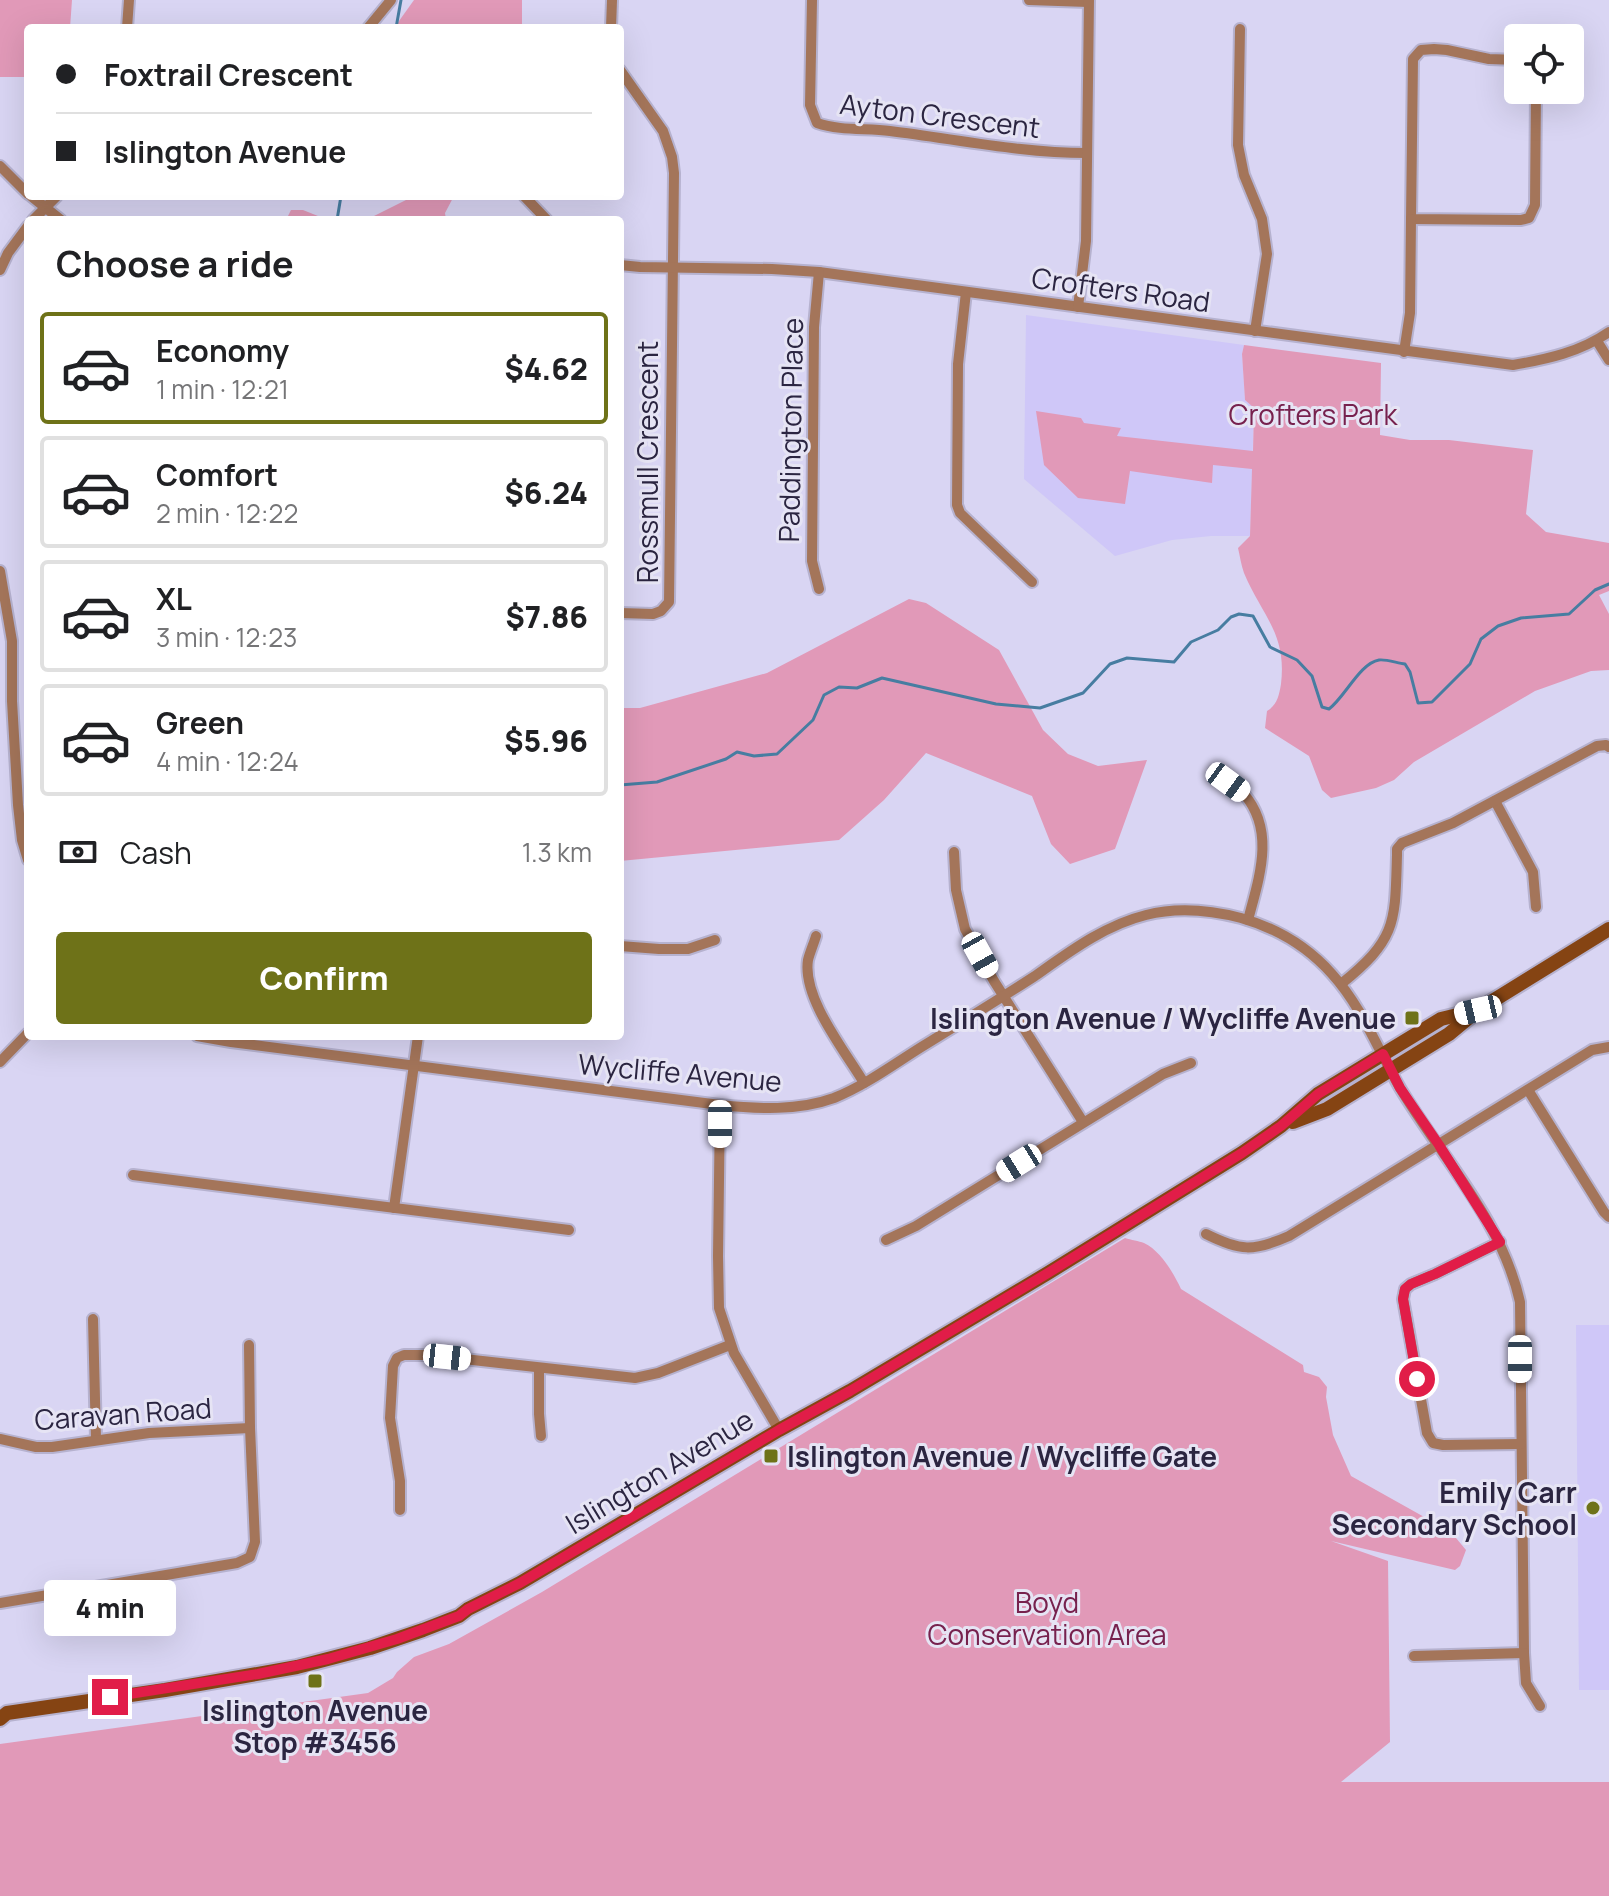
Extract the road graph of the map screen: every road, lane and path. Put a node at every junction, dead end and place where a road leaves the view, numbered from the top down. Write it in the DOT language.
graph roads {
  1 [pos="129,0"];
  2 [pos="391,0"];
  3 [pos="612,0"];
  4 [pos="812,0"];
  5 [pos="1029,0"];
  6 [pos="1088,1"];
  7 [pos="127,24"];
  8 [pos="371,24"];
  9 [pos="611,24"];
  10 [pos="1240,29"];
  11 [pos="1504,59"];
  12 [pos="624,76"];
  13 [pos="1536,104"];
  14 [pos="1087,153"];
  15 [pos="0,166"];
  16 [pos="24,190"];
  17 [pos="36,200"];
  18 [pos="53,200"];
  19 [pos="528,200"];
  20 [pos="46,208"];
  21 [pos="37,216"];
  22 [pos="56,216"];
  23 [pos="543,216"];
  24 [pos="1411,219"];
  25 [pos="24,231"];
  26 [pos="624,265"];
  27 [pos="672,268"];
  28 [pos="0,270"];
  29 [pos="819,272"];
  30 [pos="966,292"];
  31 [pos="1078,307"];
  32 [pos="1255,331"];
  33 [pos="1609,332"];
  34 [pos="1597,341"];
  35 [pos="1404,352"];
  36 [pos="1609,360"];
  37 [pos="0,571"];
  38 [pos="1032,582"];
  39 [pos="819,589"];
  40 [pos="624,613"];
  41 [pos="24,739"];
  42 [pos="14,740"];
  43 [pos="1609,747"];
  44 [pos="1214,771"];
  45 [pos="1495,801"];
  46 [pos="24,847"];
  47 [pos="954,852"];
  48 [pos="1536,907"];
  49 [pos="1248,920"];
  50 [pos="1609,929"];
  51 [pos="816,936"];
  52 [pos="715,940"];
  53 [pos="624,946"];
  54 [pos="1341,984"];
  55 [pos="1004,996"];
  56 [pos="1478,1010"];
  57 [pos="24,1037"];
  58 [pos="220,1040"];
  59 [pos="417,1040"];
  60 [pos="1609,1047"];
  61 [pos="1383,1054"];
  62 [pos="0,1061"];
  63 [pos="1191,1063"];
  64 [pos="414,1065"];
  65 [pos="1391,1069"];
  66 [pos="864,1083"];
  67 [pos="1528,1090"];
  68 [pos="720,1105"];
  69 [pos="1083,1122"];
  70 [pos="1281,1126"];
  71 [pos="1439,1145"];
  72 [pos="133,1175"];
  73 [pos="394,1208"];
  74 [pos="1609,1217"];
  75 [pos="569,1230"];
  76 [pos="1206,1234"];
  77 [pos="886,1240"];
  78 [pos="1500,1242"];
  79 [pos="93,1319"];
  80 [pos="249,1345"];
  81 [pos="730,1345"];
  82 [pos="539,1368"];
  83 [pos="250,1428"];
  84 [pos="779,1430"];
  85 [pos="541,1436"];
  86 [pos="0,1439"];
  87 [pos="96,1439"];
  88 [pos="1521,1444"];
  89 [pos="400,1510"];
  90 [pos="0,1603"];
  91 [pos="1524,1653"];
  92 [pos="1414,1656"];
  93 [pos="1540,1706"];
  94 [pos="2,1714"];
  1 -- 7 [label="street"];
  2 -- 8 [label="street"];
  3 -- 9 [label="street"];
  4 -- 14 [label="street, Ayton Crescent"];
  5 -- 6 [label="street"];
  6 -- 14 [label="street"];
  10 -- 32 [label="street"];
  11 -- 24 [label="street"];
  12 -- 27 [label="street"];
  13 -- 24 [label="street"];
  14 -- 31 [label="street"];
  15 -- 16 [label="street"];
  17 -- 20 [label="street"];
  18 -- 20 [label="street"];
  19 -- 23 [label="street"];
  20 -- 21 [label="street"];
  20 -- 22 [label="street"];
  24 -- 35 [label="street"];
  25 -- 28 [label="street"];
  26 -- 27 [label="street, Crofters Road"];
  27 -- 29 [label="street, Crofters Road"];
  27 -- 40 [label="street, Rossmull Crescent"];
  29 -- 30 [label="street, Crofters Road"];
  29 -- 39 [label="street, Paddington Place"];
  30 -- 31 [label="street, Crofters Road"];
  30 -- 38 [label="street"];
  31 -- 32 [label="street, Crofters Road"];
  32 -- 35 [label="street, Crofters Road"];
  33 -- 34 [label="street, Crofters Road"];
  34 -- 35 [label="street, Crofters Road"];
  34 -- 36 [label="street"];
  37 -- 42 [label="street"];
  41 -- 42 [label="street"];
  42 -- 46 [label="street"];
  43 -- 45 [label="street"];
  44 -- 49 [label="street"];
  45 -- 48 [label="street"];
  45 -- 54 [label="street"];
  47 -- 55 [label="street"];
  49 -- 54 [label="street, Wycliffe Avenue"];
  49 -- 55 [label="street, Wycliffe Avenue"];
  50 -- 56 [label="main road, Islington Avenue"];
  51 -- 66 [label="street"];
  52 -- 53 [label="street"];
  54 -- 61 [label="street, Wycliffe Avenue"];
  55 -- 66 [label="street, Wycliffe Avenue"];
  55 -- 69 [label="street"];
  56 -- 61 [label="main road, Islington Avenue"];
  56 -- 65 [label="main road, Islington Avenue"];
  57 -- 62 [label="street"];
  58 -- 64 [label="street, Wycliffe Avenue"];
  59 -- 64 [label="street"];
  60 -- 67 [label="street"];
  61 -- 65 [label="street, Wycliffe Avenue"];
  61 -- 70 [label="main road, Islington Avenue"];
  63 -- 69 [label="street"];
  64 -- 68 [label="street, Wycliffe Avenue"];
  64 -- 73 [label="street"];
  65 -- 70 [label="main road, Islington Avenue"];
  65 -- 71 [label="street, Wycliffe Avenue"];
  66 -- 68 [label="street, Wycliffe Avenue"];
  67 -- 71 [label="street"];
  67 -- 74 [label="street"];
  68 -- 81 [label="street"];
  69 -- 77 [label="street"];
  70 -- 84 [label="main road, Islington Avenue"];
  71 -- 76 [label="street"];
  71 -- 78 [label="street, Wycliffe Avenue"];
  72 -- 73 [label="street"];
  73 -- 75 [label="street"];
  78 -- 88 [label="street, Wycliffe Avenue"];
  78 -- 88 [label="street"];
  79 -- 87 [label="street"];
  80 -- 83 [label="street"];
  81 -- 82 [label="street"];
  81 -- 84 [label="street"];
  82 -- 85 [label="street"];
  82 -- 89 [label="street"];
  83 -- 87 [label="street, Caravan Road"];
  83 -- 90 [label="street"];
  84 -- 94 [label="main road, Islington Avenue"];
  86 -- 87 [label="street, Caravan Road"];
  88 -- 91 [label="street, Wycliffe Avenue"];
  91 -- 92 [label="street"];
  91 -- 93 [label="street, Wycliffe Avenue"];
}
